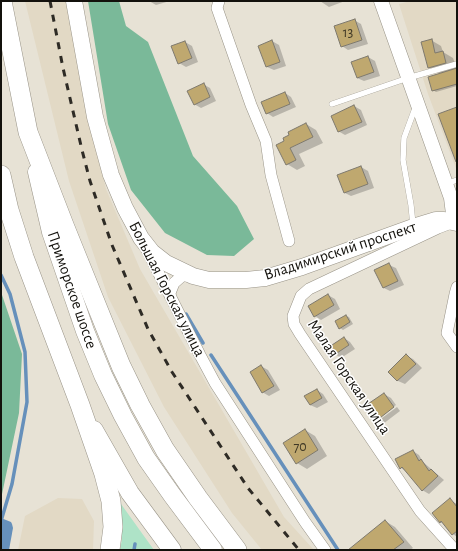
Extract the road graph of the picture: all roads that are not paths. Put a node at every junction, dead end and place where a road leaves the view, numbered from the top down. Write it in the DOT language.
graph roads {
  1 [pos="2,1"];
  2 [pos="74,1"];
  3 [pos="381,1"];
  4 [pos="218,4"];
  5 [pos="457,64"];
  6 [pos="408,78"];
  7 [pos="332,104"];
  8 [pos="419,108"];
  9 [pos="28,132"];
  10 [pos="1,175"];
  11 [pos="452,182"];
  12 [pos="1,218"];
  13 [pos="455,222"];
  14 [pos="413,227"];
  15 [pos="141,238"];
  16 [pos="289,240"];
  17 [pos="24,257"];
  18 [pos="193,276"];
  19 [pos="457,287"];
  20 [pos="171,298"];
  21 [pos="457,347"];
  22 [pos="80,405"];
  23 [pos="110,550"];
  24 [pos="172,550"];
  25 [pos="213,550"];
  26 [pos="237,550"];
  27 [pos="325,550"];
  28 [pos="455,550"];
  1 -- 9 [label="highway, Приморское шоссе"];
  2 -- 15 [label="main road, Большая Горская улица"];
  3 -- 6 [label="street"];
  4 -- 16 [label="street"];
  5 -- 6 [label="lane"];
  6 -- 7 [label="lane"];
  6 -- 8 [label="street"];
  8 -- 11 [label="street"];
  8 -- 14 [label="lane"];
  9 -- 25 [label="main road, Приморское шоссе"];
  9 -- 26 [label="highway"];
  10 -- 17 [label="highway, Приморское шоссе"];
  11 -- 13 [label="street"];
  12 -- 17 [label="highway"];
  13 -- 14 [label="main road, Владимирский проспект"];
  13 -- 28 [label="street, Малая Горская улица"];
  14 -- 18 [label="main road, Владимирский проспект"];
  15 -- 18 [label="main road, Владимирский проспект"];
  15 -- 20 [label="street, Большая Горская улица"];
  17 -- 22 [label="highway, Приморское шоссе"];
  18 -- 20 [label="street"];
  19 -- 21 [label="street"];
  20 -- 27 [label="street, Большая Горская улица"];
  22 -- 23 [label="highway"];
  22 -- 24 [label="main road, Приморское шоссе"];
}
